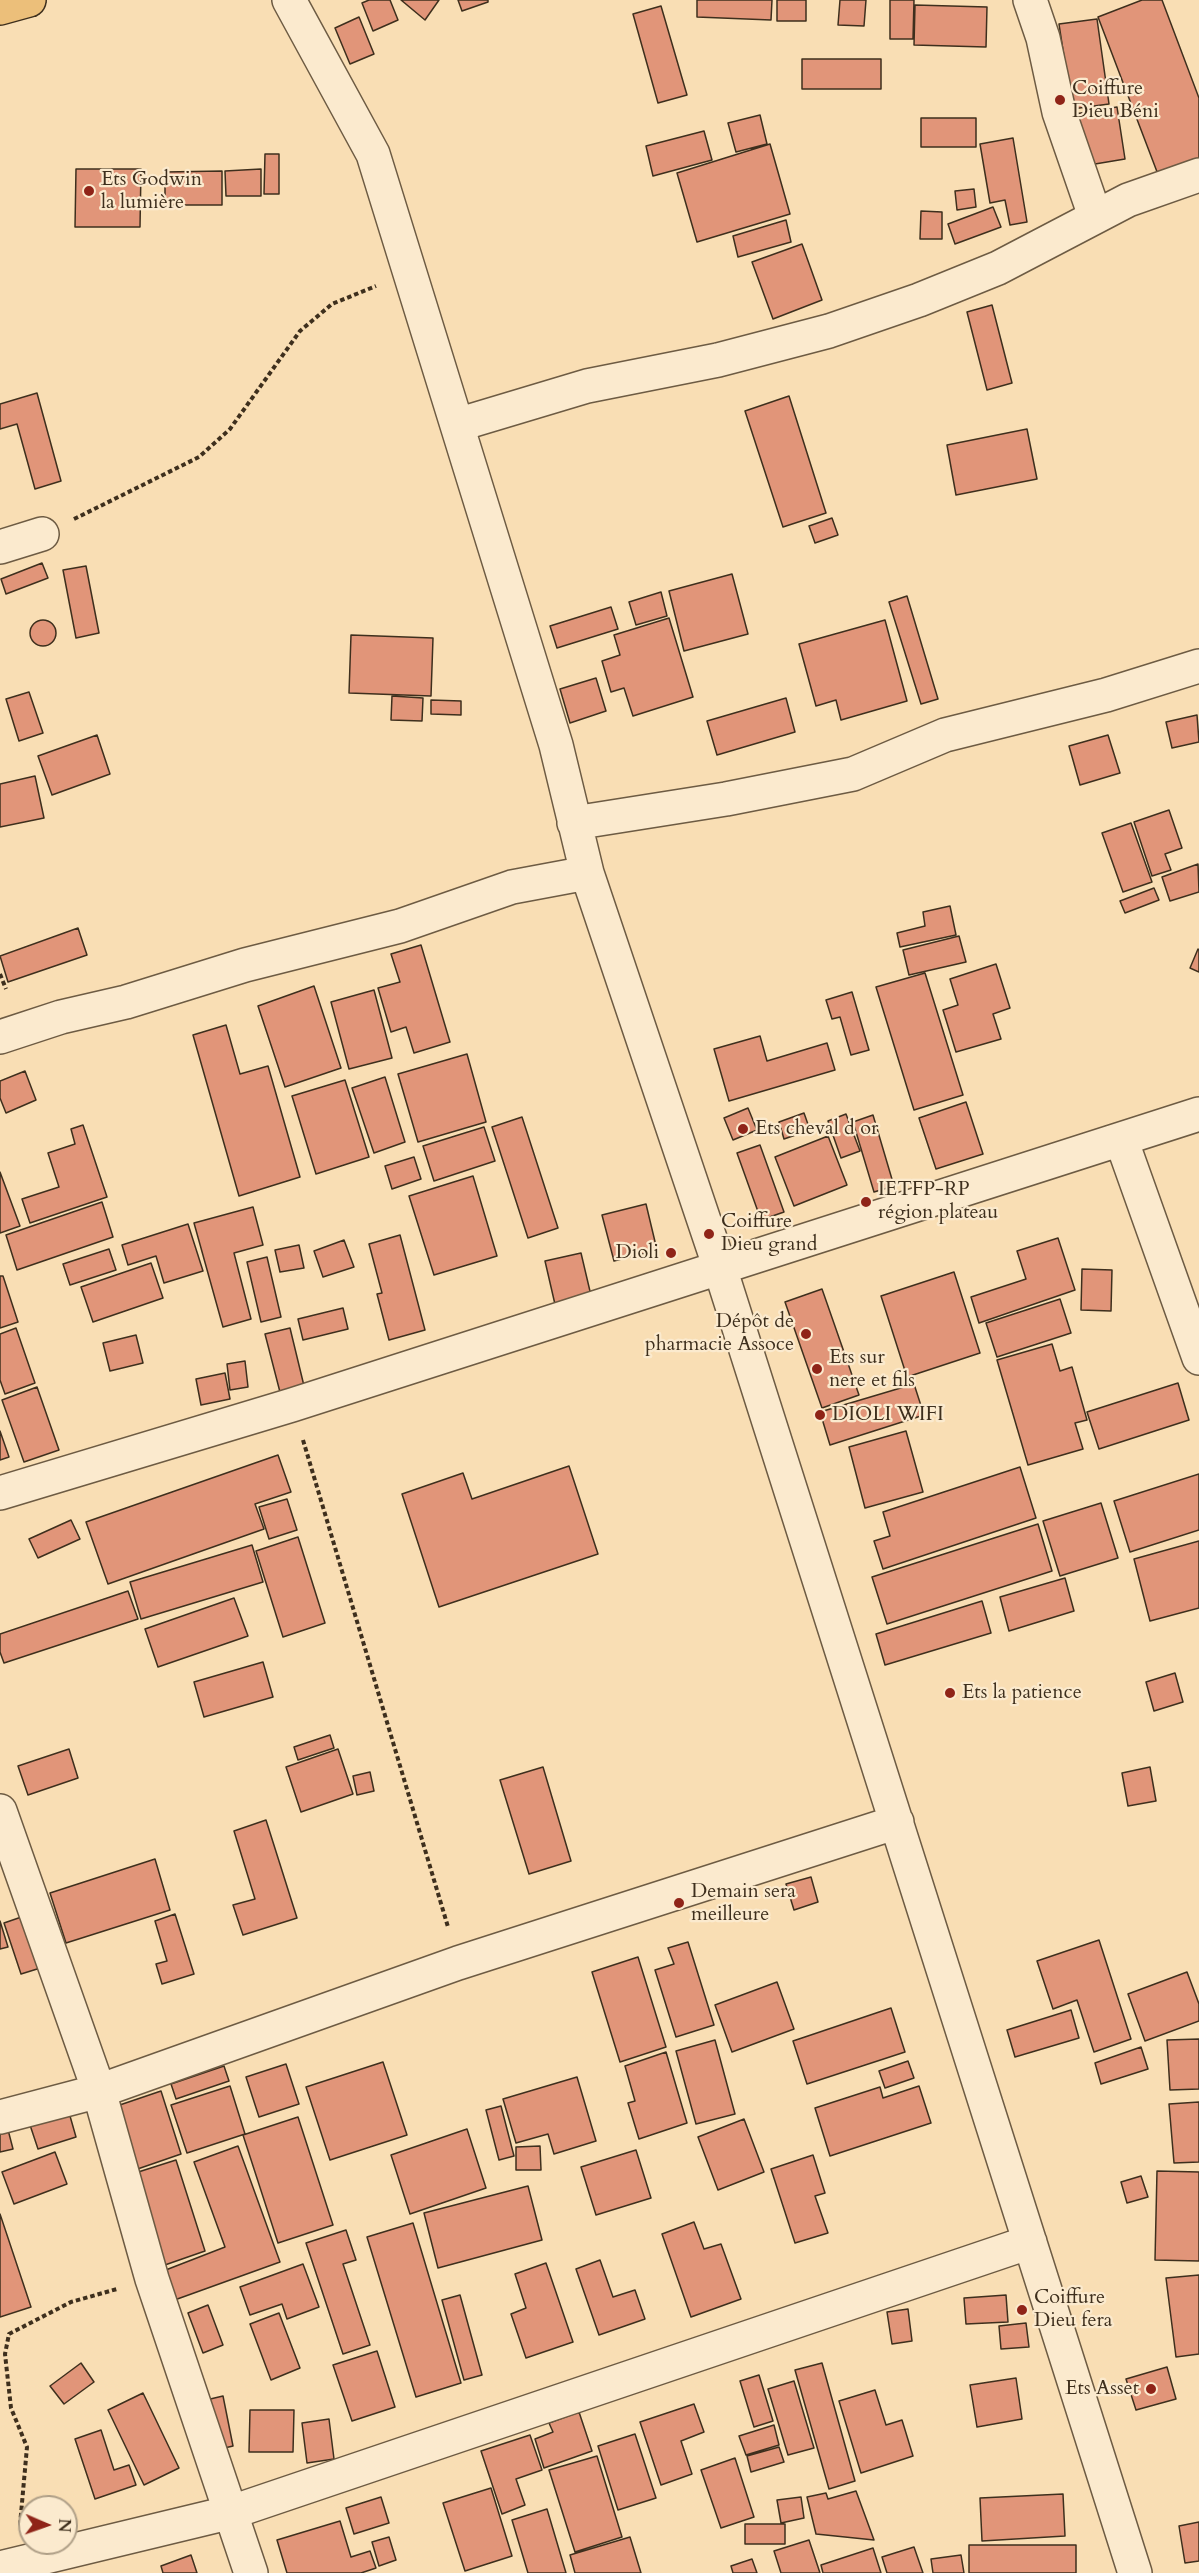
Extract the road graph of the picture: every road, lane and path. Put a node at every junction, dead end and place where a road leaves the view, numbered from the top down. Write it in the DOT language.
graph roads {
  1 [pos="29,0"];
  2 [pos="289,0"];
  3 [pos="1030,0"];
  4 [pos="0,8"];
  5 [pos="1199,175"];
  6 [pos="1095,216"];
  7 [pos="410,272"];
  8 [pos="457,424"];
  9 [pos="42,534"];
  10 [pos="0,547"];
  11 [pos="1199,666"];
  12 [pos="574,823"];
  13 [pos="587,873"];
  14 [pos="0,974"];
  15 [pos="6,989"];
  16 [pos="0,1037"];
  17 [pos="1199,1114"];
  18 [pos="1121,1139"];
  19 [pos="720,1268"];
  20 [pos="1199,1358"];
  21 [pos="292,1405"];
  22 [pos="0,1493"];
  23 [pos="0,1811"];
  24 [pos="897,1822"];
  25 [pos="458,1963"];
  26 [pos="99,2091"];
  27 [pos="0,2117"];
  28 [pos="1030,2242"];
  29 [pos="152,2279"];
  30 [pos="232,2512"];
  31 [pos="1,2567"];
  32 [pos="251,2573"];
  33 [pos="1135,2573"];
  1 -- 4 [label="highway"];
  2 -- 7 [label="street"];
  3 -- 6 [label="street"];
  5 -- 6 [label="street"];
  6 -- 8 [label="street"];
  7 -- 8 [label="street"];
  7 -- 9 [label="path"];
  8 -- 12 [label="street"];
  9 -- 10 [label="street"];
  11 -- 12 [label="street"];
  12 -- 13 [label="street"];
  13 -- 16 [label="street"];
  13 -- 19 [label="street"];
  14 -- 15 [label="path"];
  17 -- 18 [label="street"];
  18 -- 19 [label="street"];
  18 -- 20 [label="street"];
  19 -- 21 [label="street"];
  19 -- 24 [label="street"];
  21 -- 22 [label="street"];
  21 -- 25 [label="path"];
  23 -- 26 [label="street"];
  24 -- 25 [label="street"];
  24 -- 28 [label="street"];
  25 -- 26 [label="street"];
  26 -- 27 [label="street"];
  26 -- 29 [label="street"];
  28 -- 30 [label="street"];
  28 -- 33 [label="street"];
  29 -- 30 [label="street"];
  29 -- 31 [label="path"];
  30 -- 31 [label="street"];
  30 -- 32 [label="street"];
}
